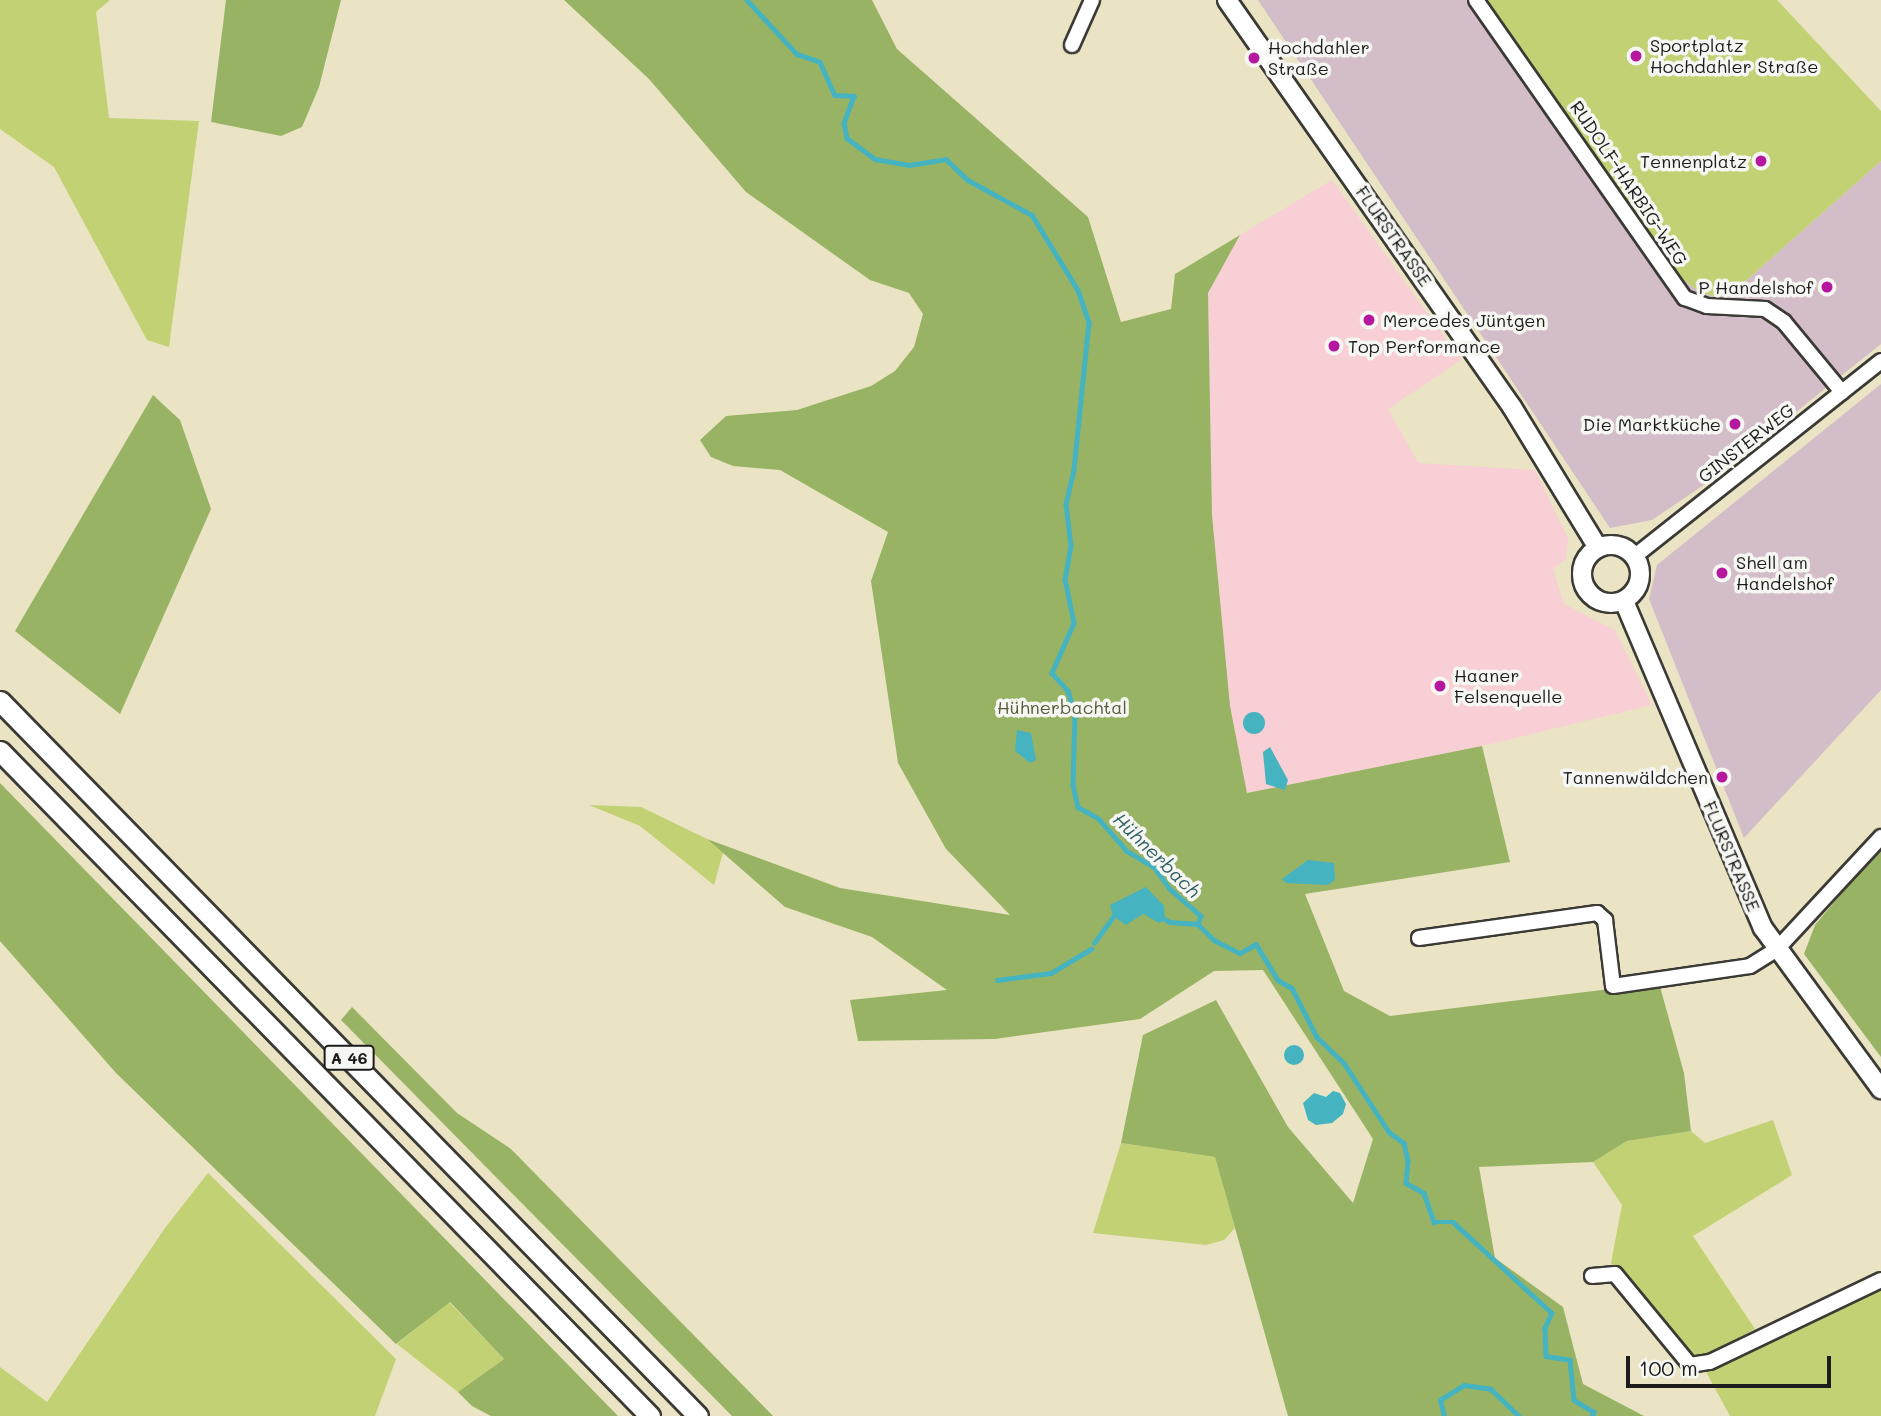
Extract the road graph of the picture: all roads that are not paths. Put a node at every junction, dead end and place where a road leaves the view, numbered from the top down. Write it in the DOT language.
graph roads {
  1 [pos="1092,0"];
  2 [pos="1227,0"];
  3 [pos="1476,0"];
  4 [pos="1072,45"];
  5 [pos="1881,360"];
  6 [pos="1843,392"];
  7 [pos="1598,548"];
  8 [pos="1635,556"];
  9 [pos="1624,601"];
  10 [pos="0,701"];
  11 [pos="0,751"];
  12 [pos="1881,837"];
  13 [pos="1419,938"];
  14 [pos="1777,949"];
  15 [pos="1881,1089"];
  16 [pos="1592,1276"];
  17 [pos="1881,1279"];
  18 [pos="649,1416"];
  19 [pos="698,1416"];
  1 -- 4 [label="street"];
  2 -- 7 [label="main road, FLURSTRASSE"];
  3 -- 6 [label="street, RUDOLF-HARBIG-WEG"];
  5 -- 6 [label="street, GINSTERWEG"];
  6 -- 8 [label="street, GINSTERWEG"];
  7 -- 8 [label="main road"];
  7 -- 9 [label="main road"];
  8 -- 9 [label="main road"];
  9 -- 14 [label="main road, FLURSTRASSE"];
  10 -- 19 [label="highway, A 46"];
  11 -- 18 [label="highway, A 46"];
  12 -- 14 [label="street"];
  13 -- 14 [label="street"];
  14 -- 15 [label="main road, FLURSTRASSE"];
  16 -- 17 [label="street"];
}
